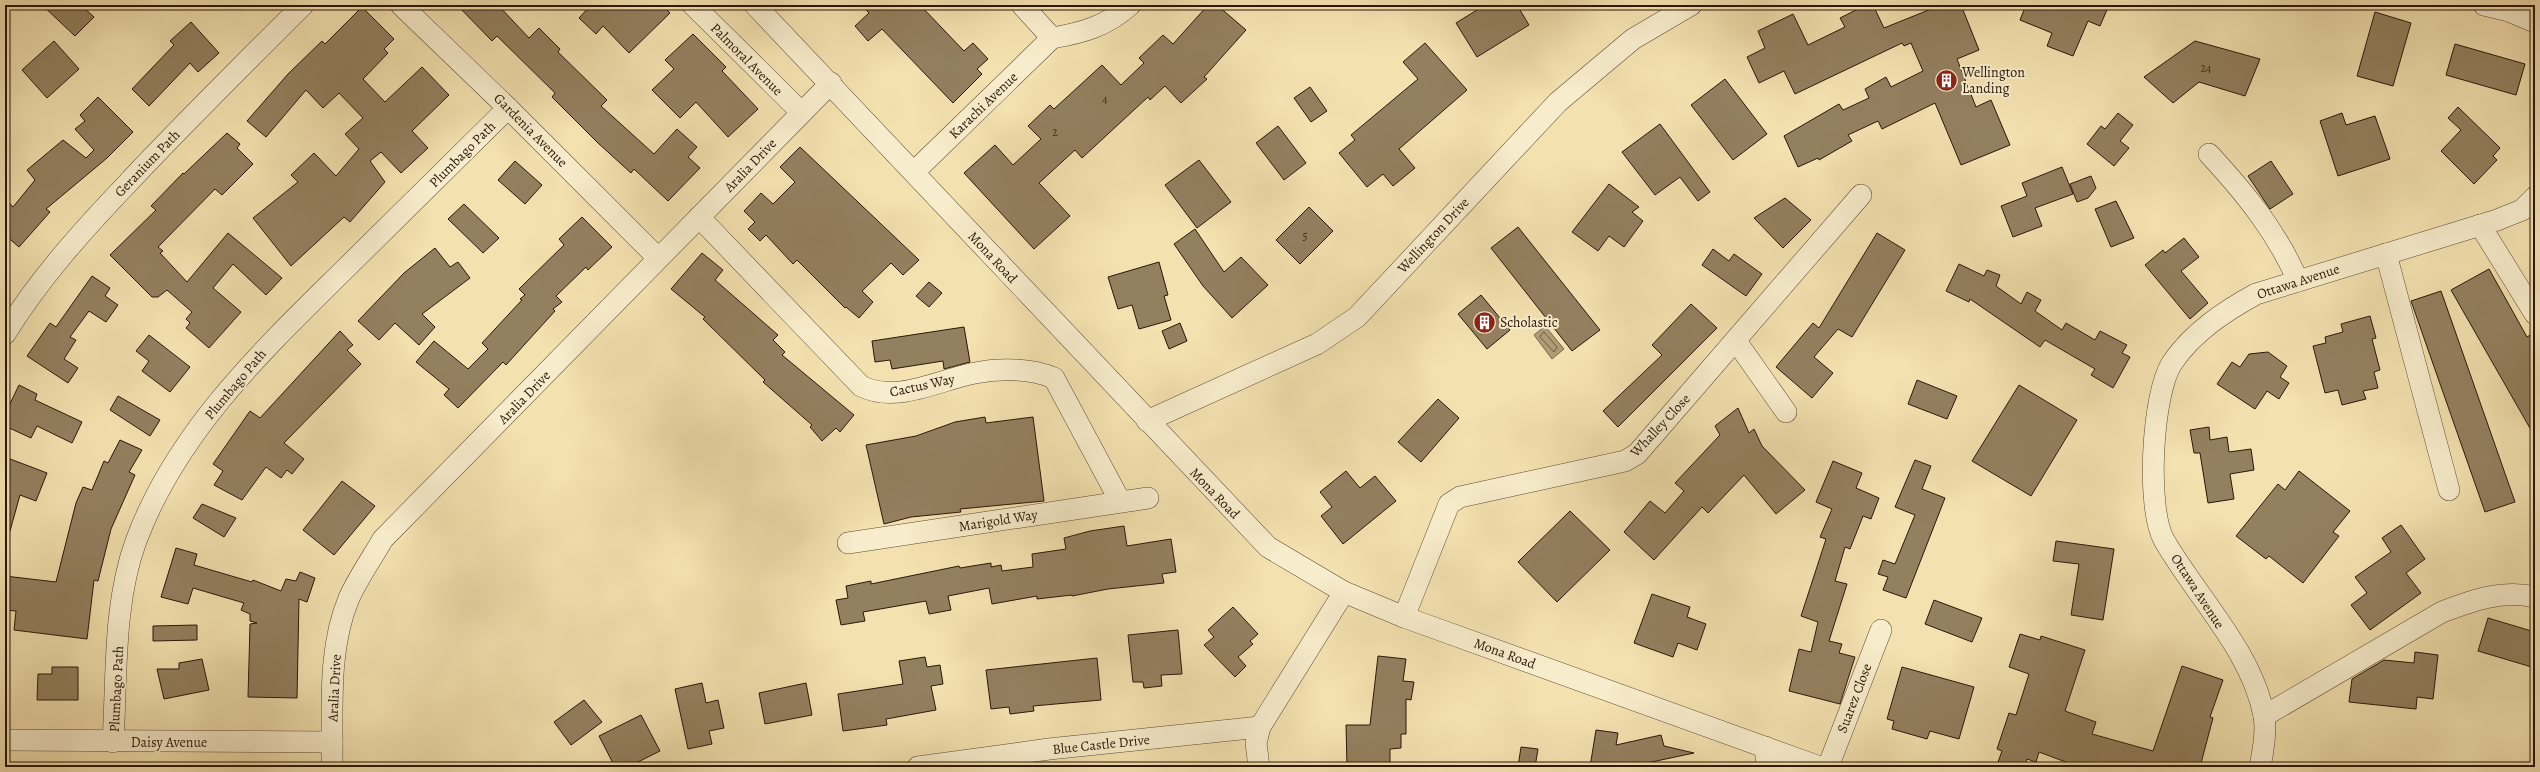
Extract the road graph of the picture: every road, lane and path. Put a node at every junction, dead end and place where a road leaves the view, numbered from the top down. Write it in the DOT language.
graph roads {
  1 [pos="303,5"];
  2 [pos="401,5"];
  3 [pos="693,5"];
  4 [pos="755,5"];
  5 [pos="1022,5"];
  6 [pos="1130,5"];
  7 [pos="1690,5"];
  8 [pos="2484,5"];
  9 [pos="2535,22"];
  10 [pos="1052,38"];
  11 [pos="831,83"];
  12 [pos="508,108"];
  13 [pos="801,112"];
  14 [pos="2209,154"];
  15 [pos="914,172"];
  16 [pos="1861,195"];
  17 [pos="2535,197"];
  18 [pos="699,217"];
  19 [pos="2480,225"];
  20 [pos="2386,254"];
  21 [pos="658,258"];
  22 [pos="2298,281"];
  23 [pos="2535,314"];
  24 [pos="5,334"];
  25 [pos="1736,341"];
  26 [pos="1786,412"];
  27 [pos="1147,421"];
  28 [pos="2449,490"];
  29 [pos="1148,498"];
  30 [pos="1120,501"];
  31 [pos="848,543"];
  32 [pos="1344,592"];
  33 [pos="2535,597"];
  34 [pos="1404,617"];
  35 [pos="1881,630"];
  36 [pos="2264,716"];
  37 [pos="1260,727"];
  38 [pos="5,740"];
  39 [pos="114,742"];
  40 [pos="332,742"];
  41 [pos="1765,747"];
  42 [pos="332,767"];
  43 [pos="918,767"];
  44 [pos="1259,767"];
  45 [pos="1767,767"];
  46 [pos="1820,767"];
  47 [pos="1828,767"];
  48 [pos="2260,767"];
  1 -- 24 [label="street, Geranium Path"];
  2 -- 12 [label="street, Gardenia Avenue"];
  3 -- 13 [label="street, Palmoral Avenue"];
  4 -- 11 [label="street, Mona Road"];
  5 -- 10 [label="street"];
  6 -- 10 [label="street"];
  7 -- 27 [label="street, Wellington Drive"];
  8 -- 9 [label="street"];
  10 -- 15 [label="street, Karachi Avenue"];
  11 -- 13 [label="street, Aralia Drive"];
  11 -- 15 [label="street, Mona Road"];
  12 -- 21 [label="street, Gardenia Avenue"];
  12 -- 39 [label="street, Plumbago Path"];
  13 -- 18 [label="street, Aralia Drive"];
  14 -- 22 [label="street"];
  15 -- 27 [label="street, Mona Road"];
  16 -- 25 [label="street, Whalley Close"];
  17 -- 19 [label="street, Ottawa Avenue"];
  18 -- 21 [label="street, Aralia Drive"];
  18 -- 30 [label="street, Cactus Way"];
  19 -- 20 [label="street, Ottawa Avenue"];
  19 -- 23 [label="street"];
  20 -- 22 [label="street, Ottawa Avenue"];
  20 -- 28 [label="street"];
  21 -- 40 [label="street, Aralia Drive"];
  22 -- 36 [label="street, Ottawa Avenue"];
  25 -- 26 [label="street"];
  25 -- 34 [label="street, Whalley Close"];
  27 -- 32 [label="street, Mona Road"];
  29 -- 30 [label="street, Marigold Way"];
  30 -- 31 [label="street, Marigold Way"];
  32 -- 34 [label="street, Mona Road"];
  32 -- 37 [label="street"];
  33 -- 36 [label="street"];
  34 -- 41 [label="street, Mona Road"];
  35 -- 47 [label="street, Suarez Close"];
  36 -- 48 [label="street, Ottawa Avenue"];
  37 -- 43 [label="street, Blue Castle Drive"];
  37 -- 44 [label="street"];
  38 -- 39 [label="street, Daisy Avenue"];
  39 -- 40 [label="street, Daisy Avenue"];
  40 -- 42 [label="street, Aralia Drive"];
  41 -- 45 [label="street"];
  41 -- 46 [label="street, Mona Road"];
}
